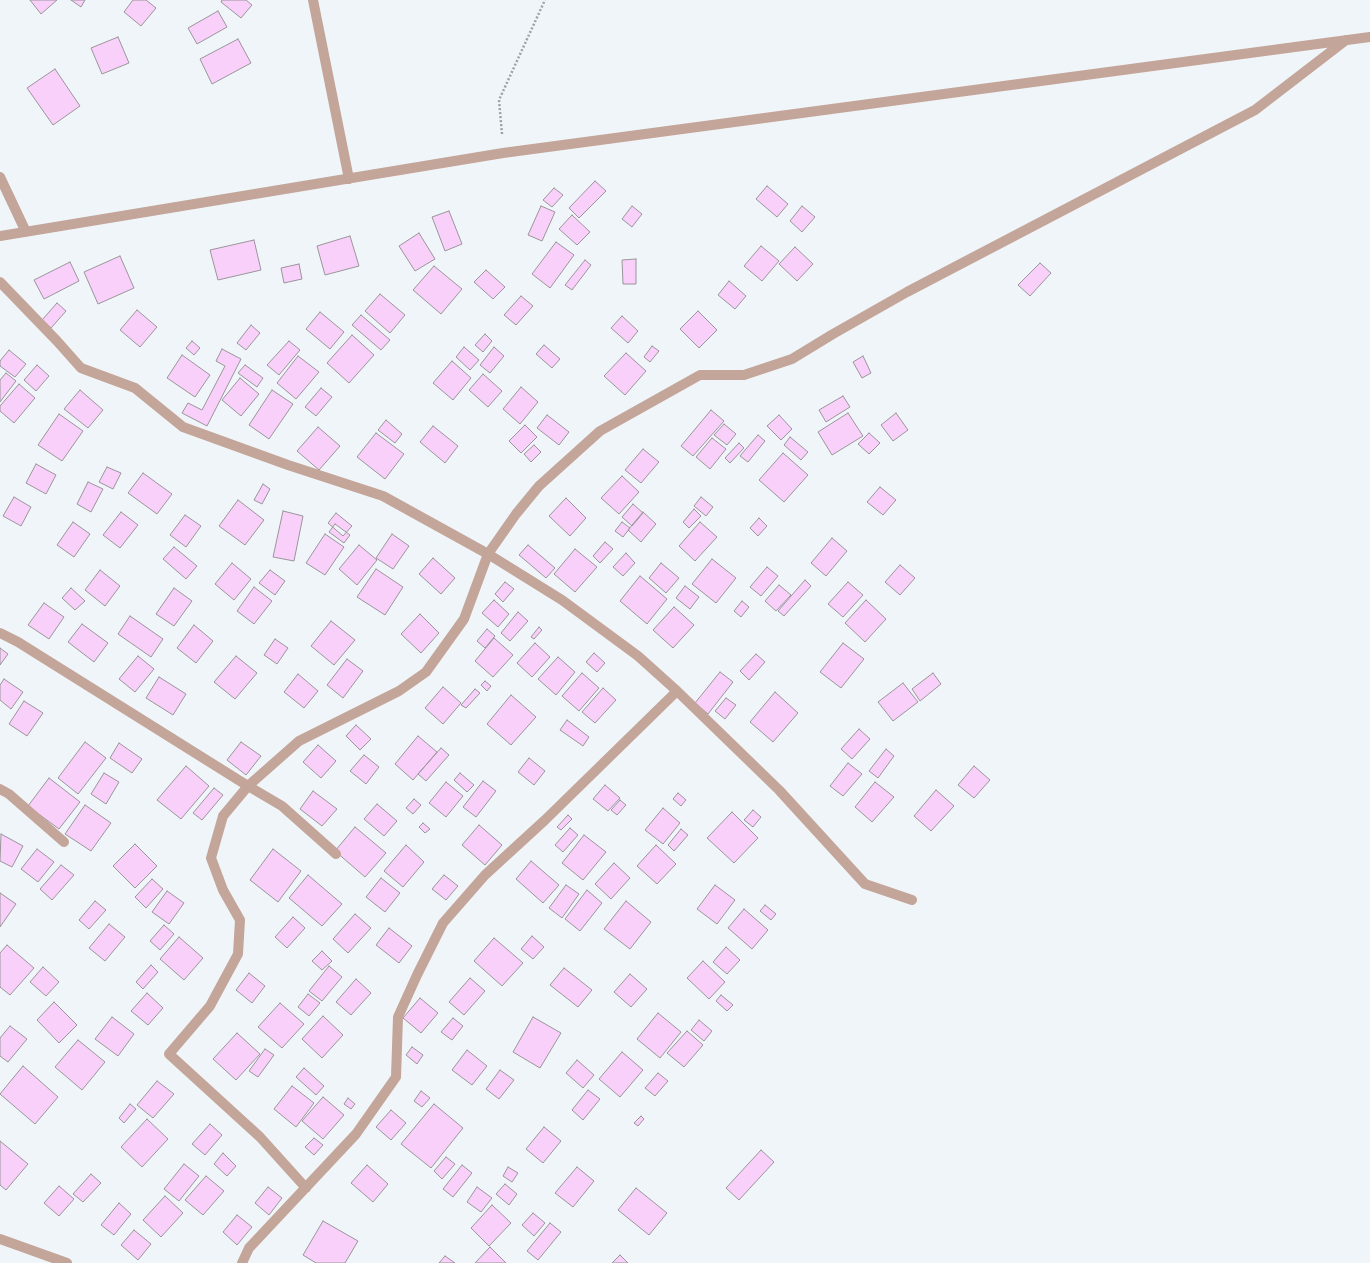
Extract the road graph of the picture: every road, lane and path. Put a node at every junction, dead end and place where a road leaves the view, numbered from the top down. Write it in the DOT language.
graph roads {
  1 [pos="313,0"];
  2 [pos="545,0"];
  3 [pos="1370,37"];
  4 [pos="1346,40"];
  5 [pos="503,153"];
  6 [pos="0,177"];
  7 [pos="349,179"];
  8 [pos="26,232"];
  9 [pos="0,236"];
  10 [pos="0,282"];
  11 [pos="488,554"];
  12 [pos="0,633"];
  13 [pos="677,691"];
  14 [pos="248,786"];
  15 [pos="0,789"];
  16 [pos="64,842"];
  17 [pos="336,854"];
  18 [pos="912,900"];
  19 [pos="306,1188"];
  20 [pos="0,1239"];
  21 [pos="67,1263"];
  22 [pos="242,1263"];
  1 -- 7 [label="street"];
  2 -- 5 [label="path"];
  3 -- 4 [label="street"];
  4 -- 5 [label="street"];
  4 -- 11 [label="street"];
  5 -- 7 [label="street"];
  6 -- 8 [label="street"];
  7 -- 8 [label="street"];
  8 -- 9 [label="street"];
  10 -- 11 [label="street"];
  11 -- 13 [label="street"];
  11 -- 14 [label="street"];
  12 -- 14 [label="street"];
  13 -- 18 [label="street"];
  13 -- 19 [label="street"];
  14 -- 17 [label="street"];
  14 -- 19 [label="street"];
  15 -- 16 [label="street"];
  19 -- 22 [label="street"];
  20 -- 21 [label="street"];
}
